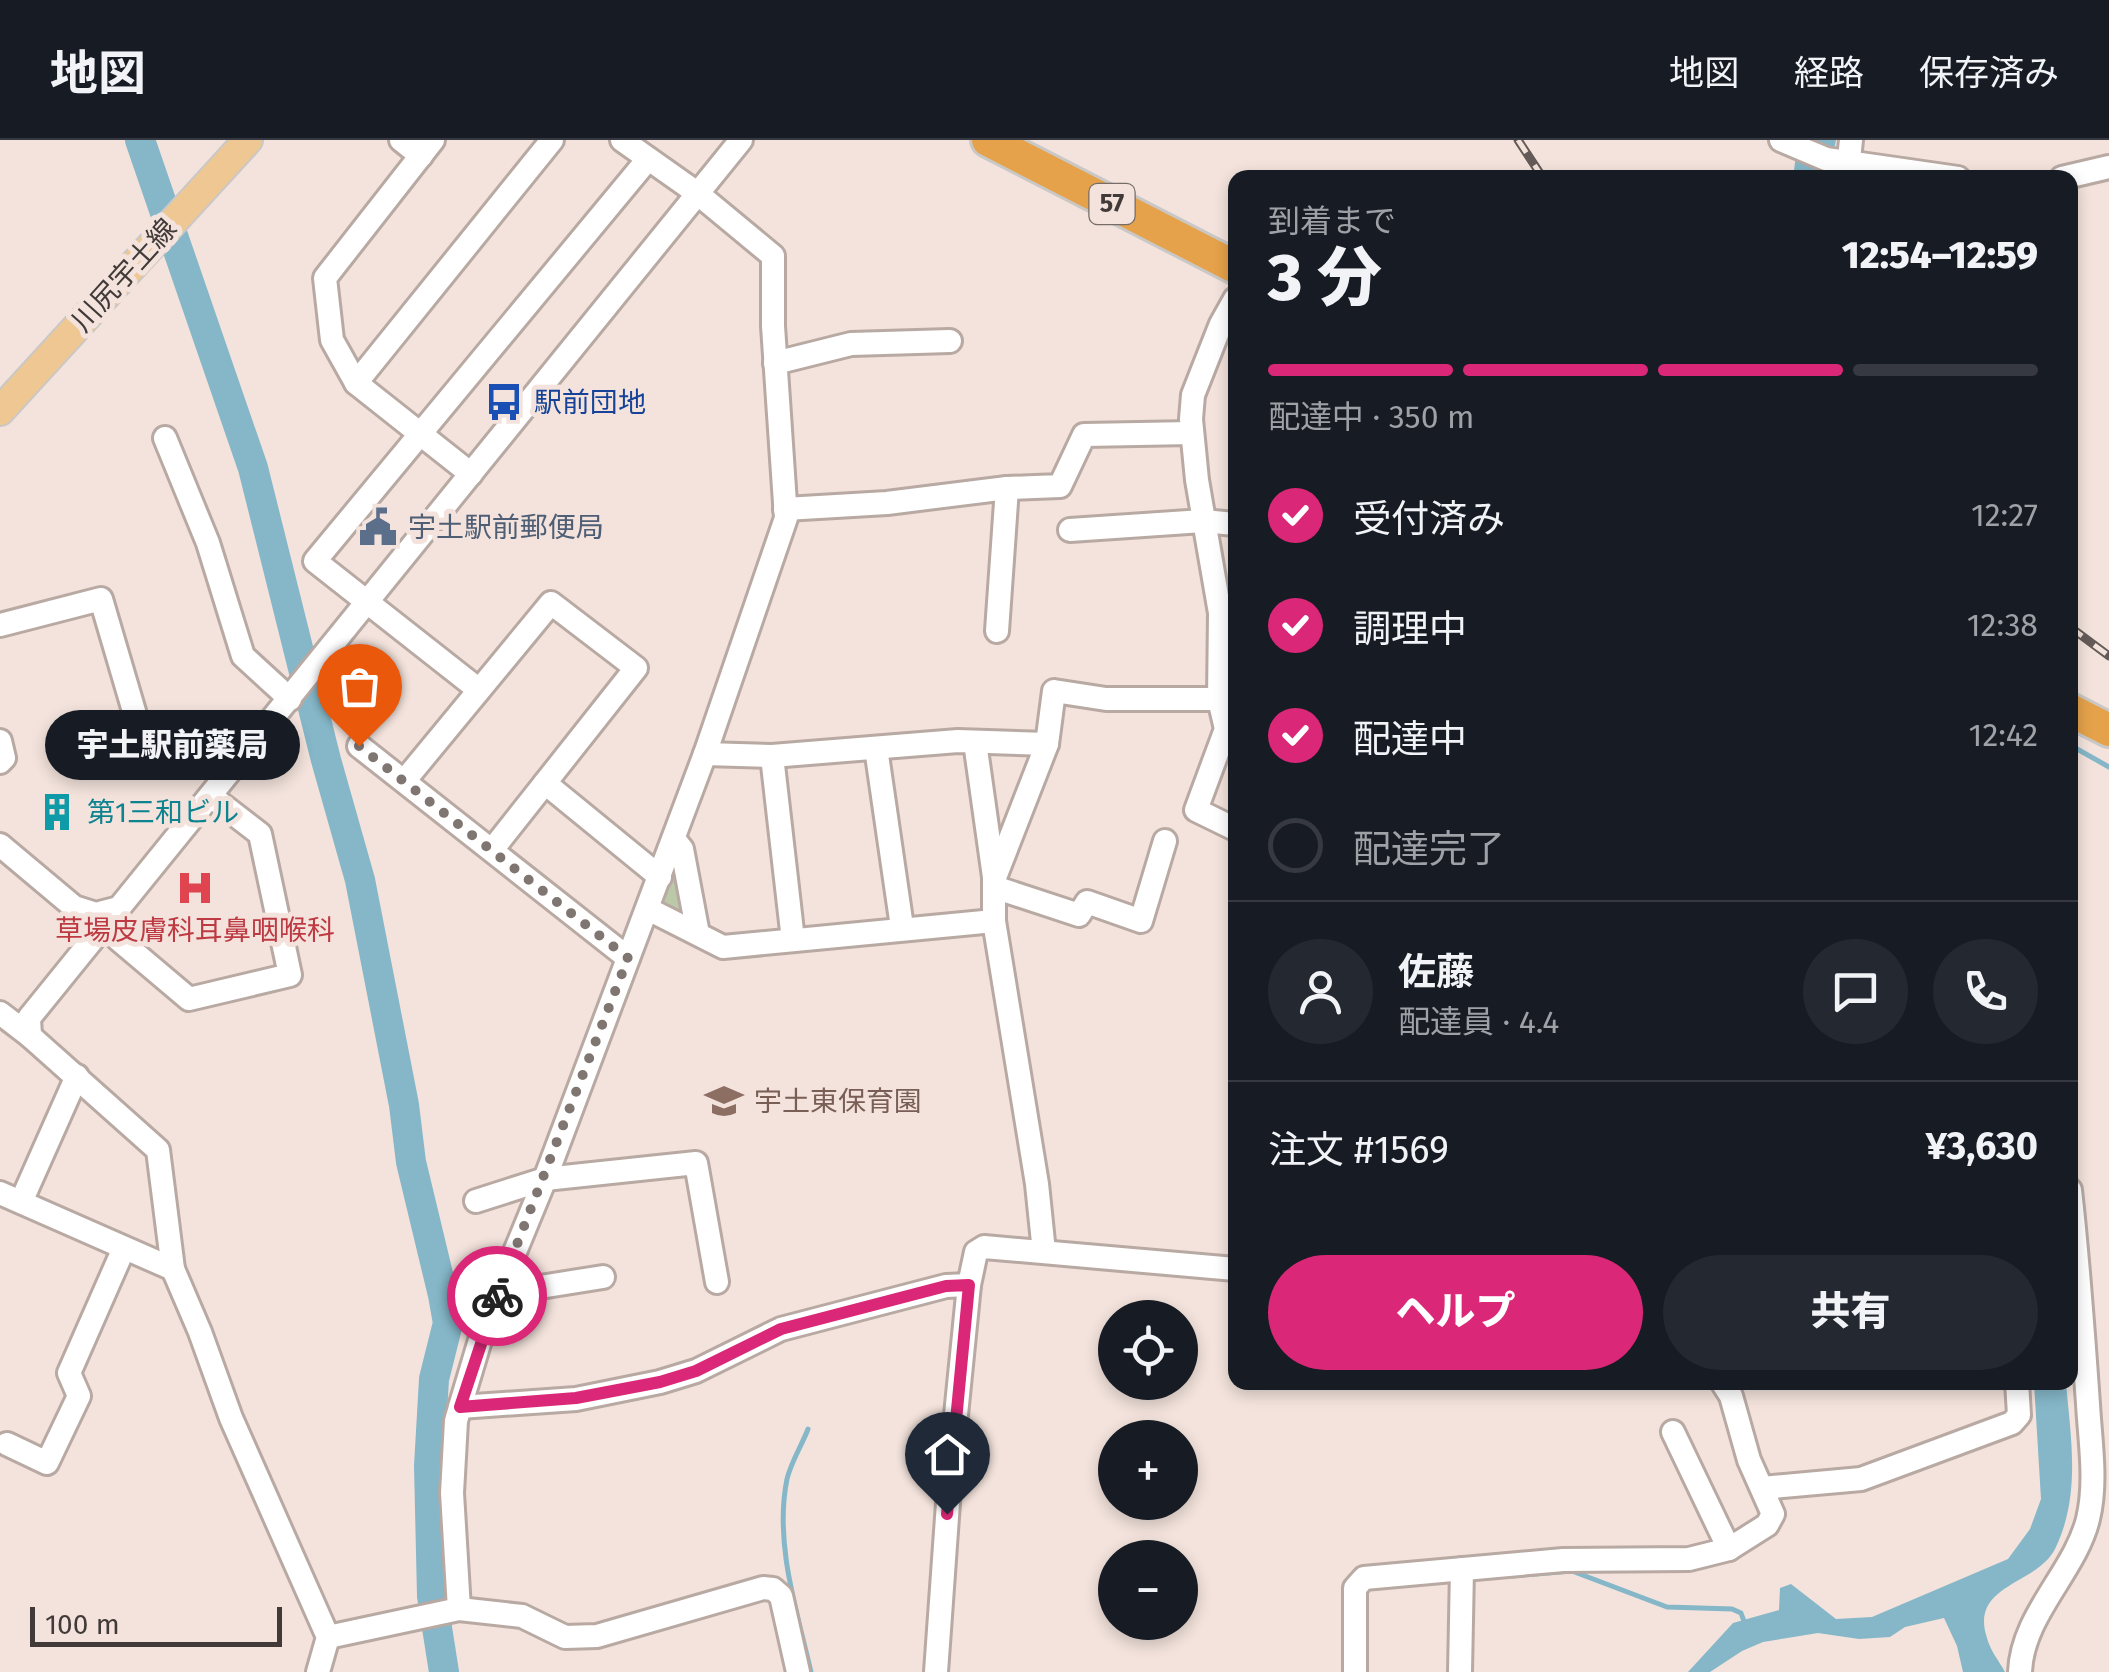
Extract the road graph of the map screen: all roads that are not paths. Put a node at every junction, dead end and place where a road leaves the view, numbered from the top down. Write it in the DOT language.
graph roads {
  1 [pos="248,140"];
  2 [pos="402,140"];
  3 [pos="552,140"];
  4 [pos="622,140"];
  5 [pos="741,140"];
  6 [pos="988,140"];
  7 [pos="1790,145"];
  8 [pos="427,148"];
  9 [pos="648,159"];
  10 [pos="1843,160"];
  11 [pos="2109,167"];
  12 [pos="1907,170"];
  13 [pos="2078,174"];
  14 [pos="696,194"];
  15 [pos="1228,264"];
  16 [pos="1228,312"];
  17 [pos="950,341"];
  18 [pos="775,363"];
  19 [pos="356,383"];
  20 [pos="0,411"];
  21 [pos="1192,433"];
  22 [pos="420,434"];
  23 [pos="164,438"];
  24 [pos="472,474"];
  25 [pos="1007,488"];
  26 [pos="785,508"];
  27 [pos="1203,521"];
  28 [pos="1228,523"];
  29 [pos="1070,530"];
  30 [pos="367,601"];
  31 [pos="0,625"];
  32 [pos="997,632"];
  33 [pos="480,690"];
  34 [pos="290,699"];
  35 [pos="1219,699"];
  36 [pos="2078,714"];
  37 [pos="1228,724"];
  38 [pos="2109,730"];
  39 [pos="1228,735"];
  40 [pos="0,741"];
  41 [pos="976,742"];
  42 [pos="1047,744"];
  43 [pos="359,746"];
  44 [pos="876,748"];
  45 [pos="131,754"];
  46 [pos="706,754"];
  47 [pos="772,756"];
  48 [pos="0,762"];
  49 [pos="405,780"];
  50 [pos="545,783"];
  51 [pos="212,797"];
  52 [pos="1228,825"];
  53 [pos="674,839"];
  54 [pos="1166,841"];
  55 [pos="0,845"];
  56 [pos="492,850"];
  57 [pos="660,877"];
  58 [pos="994,884"];
  59 [pos="648,908"];
  60 [pos="96,914"];
  61 [pos="994,920"];
  62 [pos="902,928"];
  63 [pos="698,934"];
  64 [pos="793,940"];
  65 [pos="628,958"];
  66 [pos="0,1013"];
  67 [pos="30,1036"];
  68 [pos="77,1076"];
  69 [pos="544,1179"];
  70 [pos="10,1198"];
  71 [pos="476,1202"];
  72 [pos="124,1248"];
  73 [pos="1044,1252"];
  74 [pos="1228,1268"];
  75 [pos="173,1269"];
  76 [pos="2078,1269"];
  77 [pos="603,1277"];
  78 [pos="503,1281"];
  79 [pos="717,1282"];
  80 [pos="969,1285"];
  81 [pos="1727,1390"];
  82 [pos="2018,1390"];
  83 [pos="460,1407"];
  84 [pos="1673,1432"];
  85 [pos="7,1444"];
  86 [pos="1762,1488"];
  87 [pos="1728,1549"];
  88 [pos="1462,1569"];
  89 [pos="455,1610"];
  90 [pos="328,1637"];
  91 [pos="318,1672"];
  92 [pos="798,1672"];
  93 [pos="936,1672"];
  94 [pos="1355,1672"];
  95 [pos="1460,1672"];
  96 [pos="2020,1672"];
  1 -- 20 [label="main road, 川尻宇土線"];
  2 -- 8 [label="street"];
  3 -- 19 [label="street"];
  4 -- 9 [label="street"];
  5 -- 14 [label="street"];
  6 -- 15 [label="highway, 57"];
  7 -- 10 [label="street"];
  8 -- 19 [label="street"];
  9 -- 14 [label="street"];
  9 -- 22 [label="street"];
  10 -- 12 [label="street"];
  11 -- 13 [label="street"];
  14 -- 18 [label="street"];
  14 -- 24 [label="street"];
  16 -- 21 [label="street"];
  17 -- 18 [label="street"];
  18 -- 26 [label="street"];
  19 -- 22 [label="street"];
  21 -- 25 [label="street"];
  21 -- 27 [label="street"];
  22 -- 24 [label="street"];
  22 -- 30 [label="street"];
  23 -- 34 [label="street"];
  24 -- 30 [label="street"];
  25 -- 26 [label="street"];
  25 -- 32 [label="street"];
  26 -- 46 [label="street"];
  27 -- 28 [label="street"];
  27 -- 29 [label="street"];
  27 -- 35 [label="street"];
  30 -- 33 [label="street"];
  30 -- 34 [label="street"];
  31 -- 45 [label="street"];
  33 -- 49 [label="street"];
  33 -- 50 [label="street"];
  34 -- 51 [label="street"];
  35 -- 37 [label="street"];
  35 -- 42 [label="street"];
  36 -- 38 [label="highway"];
  39 -- 52 [label="street"];
  40 -- 48 [label="street"];
  41 -- 42 [label="street"];
  41 -- 44 [label="street"];
  41 -- 58 [label="street"];
  42 -- 58 [label="street"];
  43 -- 49 [label="street"];
  44 -- 47 [label="street"];
  44 -- 62 [label="street"];
  46 -- 47 [label="street"];
  46 -- 53 [label="street"];
  47 -- 64 [label="street"];
  49 -- 56 [label="street"];
  50 -- 56 [label="street"];
  50 -- 57 [label="street"];
  51 -- 60 [label="street"];
  51 -- 60 [label="street"];
  53 -- 57 [label="street"];
  53 -- 63 [label="street"];
  54 -- 58 [label="street"];
  55 -- 60 [label="street"];
  56 -- 65 [label="street"];
  57 -- 59 [label="street"];
  58 -- 61 [label="street"];
  59 -- 63 [label="street"];
  59 -- 65 [label="street"];
  60 -- 67 [label="street"];
  61 -- 62 [label="street"];
  61 -- 73 [label="street"];
  62 -- 64 [label="street"];
  63 -- 64 [label="street"];
  65 -- 69 [label="street"];
  66 -- 67 [label="street"];
  67 -- 68 [label="street"];
  68 -- 70 [label="street"];
  68 -- 75 [label="street"];
  69 -- 71 [label="street"];
  69 -- 78 [label="street"];
  69 -- 79 [label="street"];
  70 -- 72 [label="street"];
  72 -- 75 [label="street"];
  72 -- 85 [label="street"];
  73 -- 74 [label="street"];
  73 -- 80 [label="street"];
  75 -- 90 [label="street"];
  76 -- 96 [label="street"];
  77 -- 78 [label="street"];
  78 -- 83 [label="street"];
  80 -- 83 [label="street"];
  80 -- 93 [label="street"];
  81 -- 86 [label="street"];
  82 -- 86 [label="street"];
  83 -- 89 [label="street"];
  84 -- 87 [label="street"];
  86 -- 87 [label="street"];
  87 -- 88 [label="street"];
  88 -- 94 [label="street"];
  88 -- 95 [label="street"];
  89 -- 90 [label="street"];
  89 -- 92 [label="street"];
  90 -- 91 [label="street"];
}
